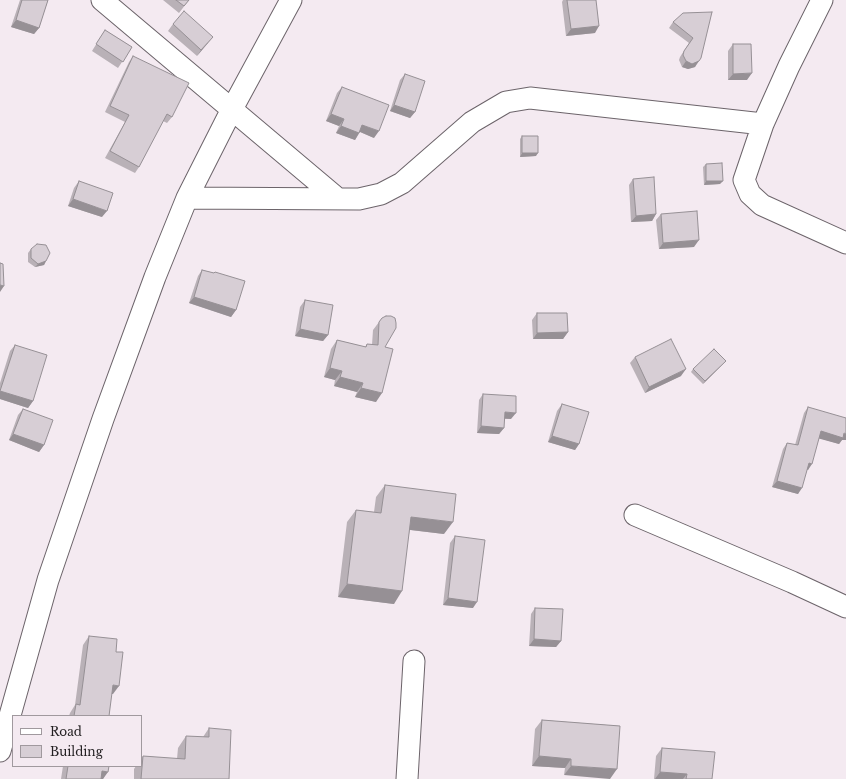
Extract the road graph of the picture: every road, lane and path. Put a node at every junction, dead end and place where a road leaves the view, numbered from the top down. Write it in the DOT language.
graph roads {
  1 [pos="102,0"];
  2 [pos="291,0"];
  3 [pos="822,0"];
  4 [pos="232,109"];
  5 [pos="763,124"];
  6 [pos="187,198"];
  7 [pos="337,198"];
  8 [pos="846,243"];
  9 [pos="635,515"];
  10 [pos="846,607"];
  11 [pos="414,661"];
  12 [pos="0,751"];
  13 [pos="407,779"];
  1 -- 4 [label="street"];
  2 -- 4 [label="street"];
  3 -- 5 [label="street"];
  4 -- 6 [label="street"];
  4 -- 7 [label="street"];
  5 -- 7 [label="street"];
  5 -- 8 [label="street"];
  6 -- 7 [label="street"];
  6 -- 12 [label="street"];
  9 -- 10 [label="street"];
  11 -- 13 [label="street"];
}
